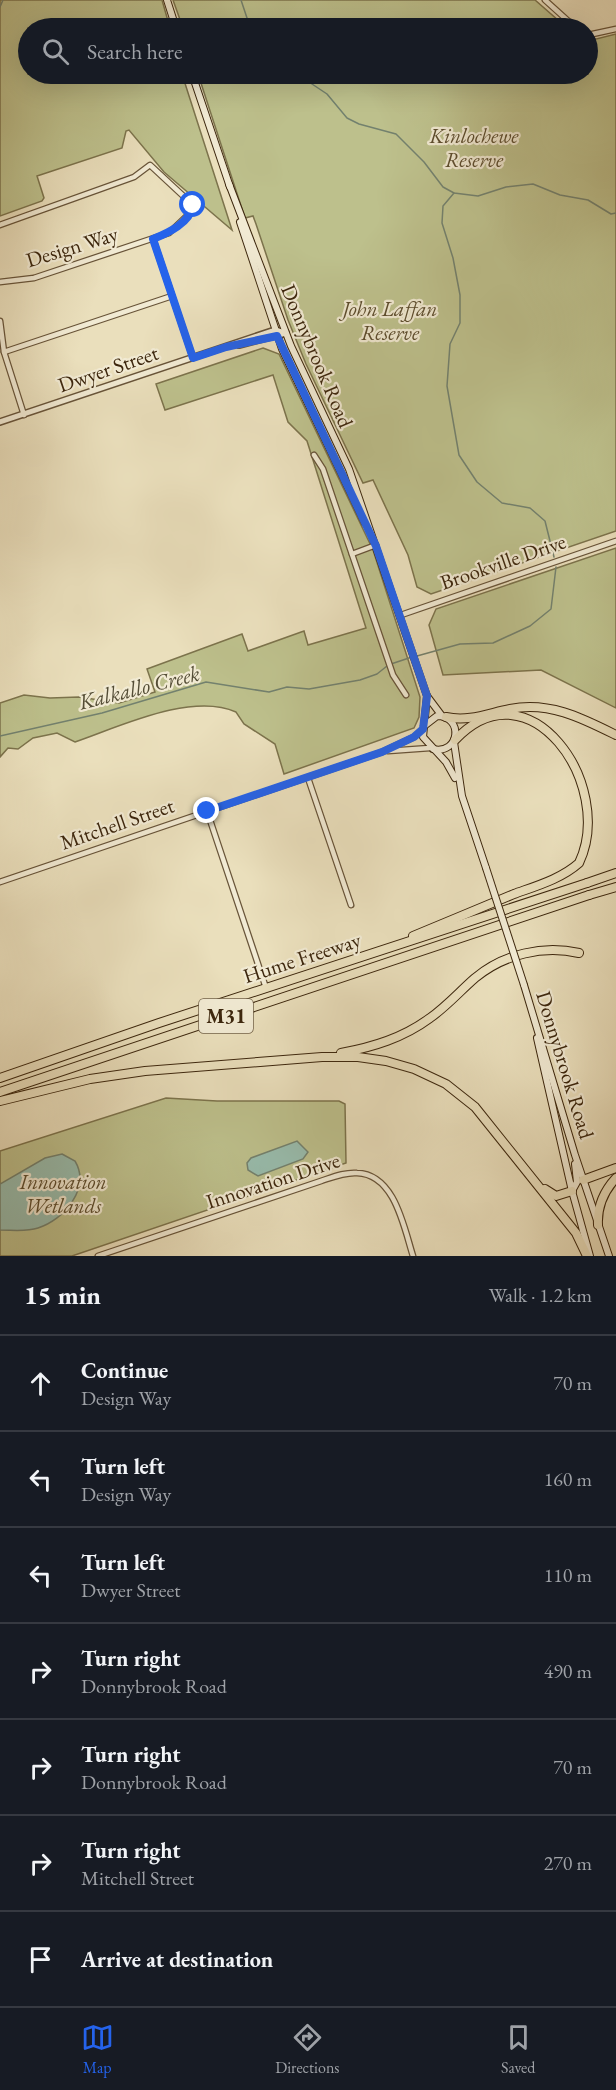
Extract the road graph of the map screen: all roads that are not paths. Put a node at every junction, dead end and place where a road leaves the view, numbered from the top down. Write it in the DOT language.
graph roads {
  1 [pos="167,0"];
  2 [pos="549,1"];
  3 [pos="173,18"];
  4 [pos="564,18"];
  5 [pos="616,29"];
  6 [pos="598,33"];
  7 [pos="195,84"];
  8 [pos="229,184"];
  9 [pos="0,225"];
  10 [pos="153,239"];
  11 [pos="0,282"];
  12 [pos="172,296"];
  13 [pos="0,321"];
  14 [pos="276,333"];
  15 [pos="286,333"];
  16 [pos="4,352"];
  17 [pos="193,358"];
  18 [pos="24,415"];
  19 [pos="0,422"];
  20 [pos="314,455"];
  21 [pos="616,541"];
  22 [pos="375,543"];
  23 [pos="352,554"];
  24 [pos="401,615"];
  25 [pos="406,695"];
  26 [pos="427,696"];
  27 [pos="444,717"];
  28 [pos="552,724"];
  29 [pos="423,727"];
  30 [pos="616,735"];
  31 [pos="455,741"];
  32 [pos="432,748"];
  33 [pos="382,752"];
  34 [pos="308,778"];
  35 [pos="462,796"];
  36 [pos="207,811"];
  37 [pos="592,847"];
  38 [pos="616,873"];
  39 [pos="0,882"];
  40 [pos="586,883"];
  41 [pos="616,887"];
  42 [pos="589,895"];
  43 [pos="351,904"];
  44 [pos="579,953"];
  45 [pos="373,954"];
  46 [pos="524,985"];
  47 [pos="266,988"];
  48 [pos="322,1057"];
  49 [pos="0,1078"];
  50 [pos="0,1092"];
  51 [pos="0,1101"];
  52 [pos="512,1152"];
  53 [pos="616,1168"];
  54 [pos="568,1178"];
  55 [pos="616,1178"];
  56 [pos="580,1181"];
  57 [pos="572,1191"];
  58 [pos="598,1225"];
  59 [pos="98,1256"];
  60 [pos="413,1256"];
  61 [pos="588,1256"];
  62 [pos="609,1256"];
  1 -- 3 [label="main road"];
  2 -- 4 [label="street"];
  5 -- 6 [label="street"];
  7 -- 8 [label="main road, Donnybrook Road"];
  8 -- 14 [label="main road, Donnybrook Road"];
  8 -- 15 [label="main road, Donnybrook Road"];
  9 -- 10 [label="street, Design Way"];
  10 -- 11 [label="street, Design Way"];
  10 -- 12 [label="street"];
  12 -- 16 [label="street"];
  12 -- 17 [label="street"];
  13 -- 16 [label="street"];
  14 -- 15 [label="street, Dwyer Street"];
  14 -- 17 [label="street, Dwyer Street"];
  14 -- 22 [label="main road, Donnybrook Road"];
  15 -- 22 [label="main road, Donnybrook Road"];
  16 -- 18 [label="street"];
  17 -- 18 [label="street, Dwyer Street"];
  18 -- 19 [label="street, Dwyer Street"];
  20 -- 23 [label="street, Donnybrook Road"];
  21 -- 24 [label="street, Brookville Drive"];
  22 -- 23 [label="street"];
  22 -- 24 [label="main road, Donnybrook Road"];
  23 -- 25 [label="street, Donnybrook Road"];
  24 -- 26 [label="main road, Donnybrook Road"];
  26 -- 27 [label="main road, Donnybrook Road"];
  26 -- 29 [label="main road, Donnybrook Road"];
  27 -- 29 [label="main road"];
  27 -- 30 [label="highway"];
  27 -- 31 [label="main road"];
  28 -- 31 [label="highway"];
  29 -- 32 [label="main road"];
  29 -- 33 [label="street, Mitchell Street"];
  31 -- 32 [label="main road"];
  31 -- 35 [label="main road, Donnybrook Road"];
  32 -- 33 [label="street, Mitchell Street"];
  32 -- 35 [label="main road, Donnybrook Road"];
  33 -- 34 [label="street, Mitchell Street"];
  34 -- 36 [label="street, Mitchell Street"];
  34 -- 43 [label="street"];
  35 -- 46 [label="main road, Donnybrook Road, bridge"];
  36 -- 39 [label="street, Mitchell Street"];
  36 -- 47 [label="street"];
  37 -- 45 [label="highway"];
  38 -- 40 [label="highway, Hume Freeway / M31"];
  40 -- 45 [label="highway, Hume Freeway / M31"];
  41 -- 42 [label="highway, Hume Freeway / M31"];
  42 -- 50 [label="highway, Hume Freeway / M31"];
  44 -- 48 [label="highway"];
  45 -- 47 [label="highway, Hume Freeway / M31"];
  46 -- 54 [label="main road, Donnybrook Road"];
  46 -- 56 [label="main road, Donnybrook Road"];
  47 -- 49 [label="highway, Hume Freeway / M31"];
  48 -- 51 [label="highway"];
  48 -- 52 [label="highway"];
  52 -- 57 [label="highway"];
  52 -- 61 [label="highway"];
  53 -- 56 [label="highway"];
  54 -- 56 [label="main road"];
  54 -- 57 [label="main road, Donnybrook Road"];
  55 -- 58 [label="highway"];
  56 -- 57 [label="main road"];
  56 -- 58 [label="main road, Donnybrook Road"];
  57 -- 61 [label="main road, Donnybrook Road"];
  58 -- 62 [label="main road, Donnybrook Road"];
  59 -- 60 [label="street, Innovation Drive"];
}
